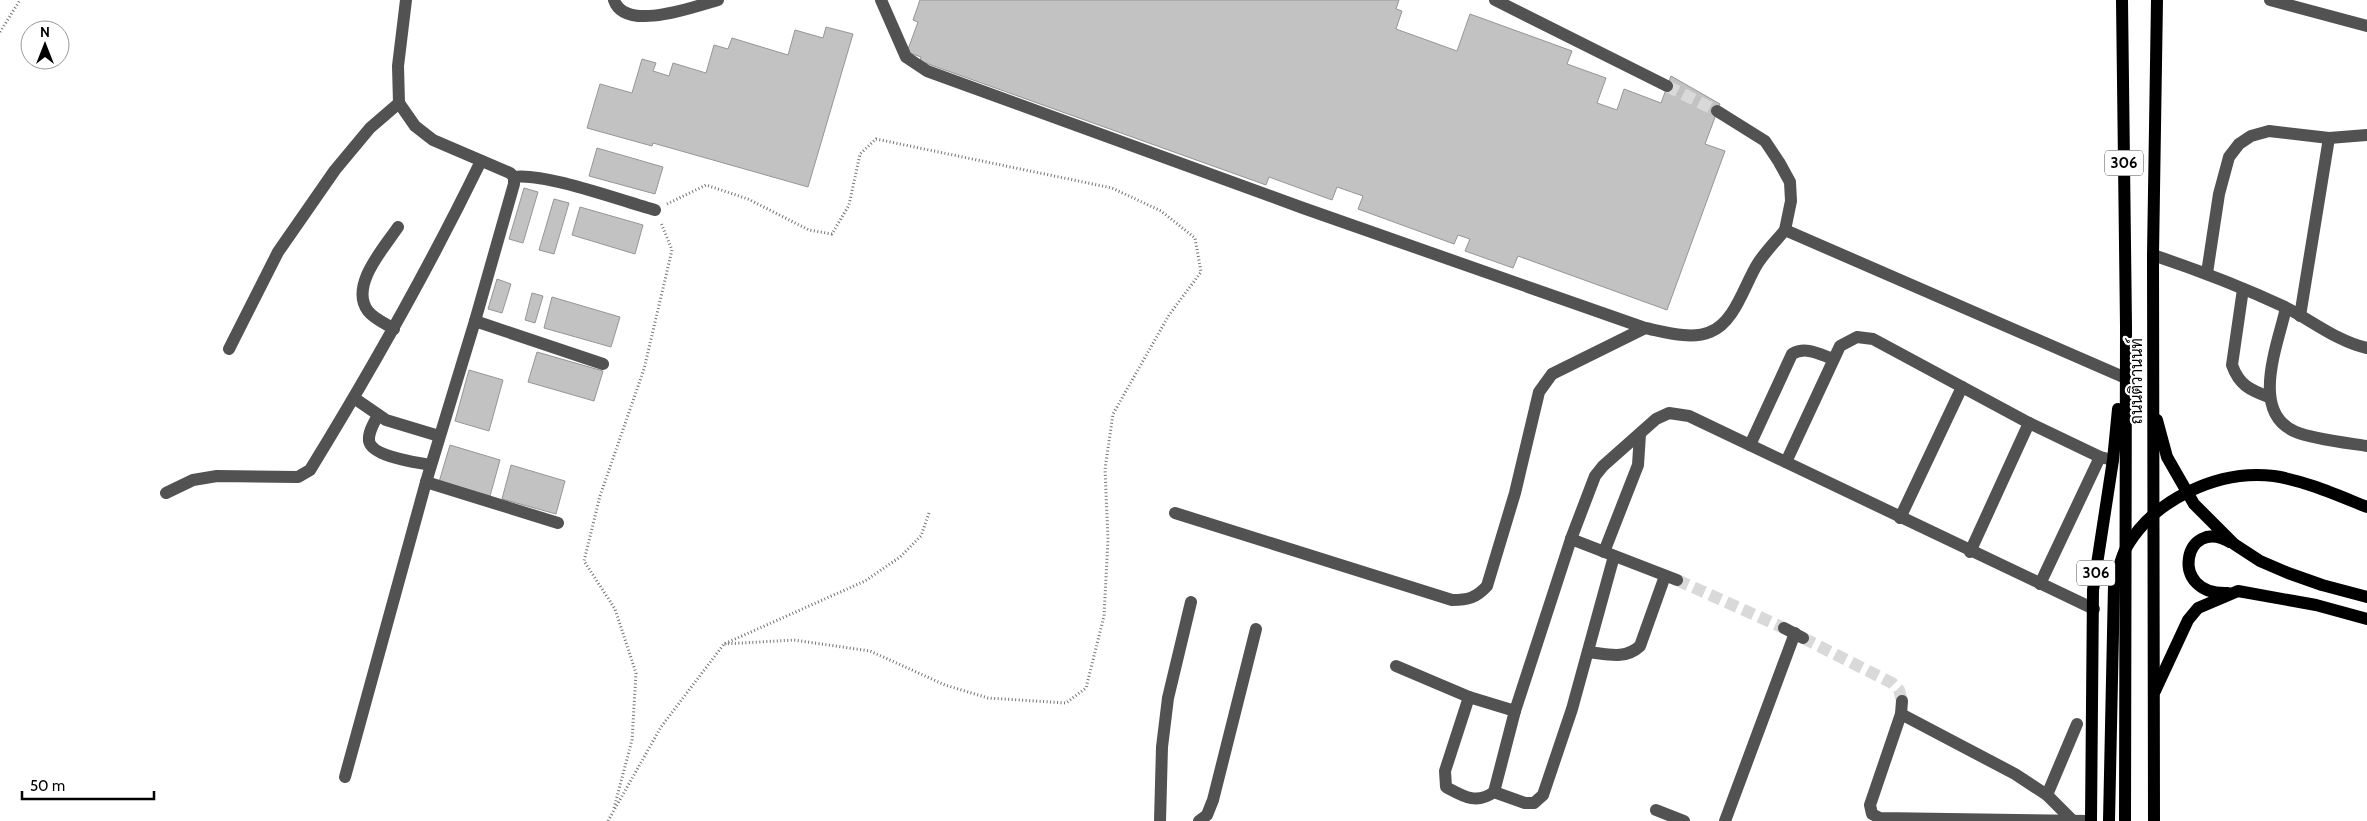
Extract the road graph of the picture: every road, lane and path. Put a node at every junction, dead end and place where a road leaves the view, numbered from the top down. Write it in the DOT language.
graph roads {
  1 [pos="20,0"];
  2 [pos="406,0"];
  3 [pos="614,0"];
  4 [pos="718,0"];
  5 [pos="881,0"];
  6 [pos="1495,0"];
  7 [pos="2122,0"];
  8 [pos="2157,0"];
  9 [pos="2270,0"];
  10 [pos="2367,26"];
  11 [pos="0,32"];
  12 [pos="1667,86"];
  13 [pos="399,103"];
  14 [pos="1718,111"];
  15 [pos="2367,135"];
  16 [pos="2329,138"];
  17 [pos="481,162"];
  18 [pos="514,177"];
  19 [pos="655,210"];
  20 [pos="398,227"];
  21 [pos="1785,230"];
  22 [pos="2153,255"];
  23 [pos="2207,273"];
  24 [pos="2243,288"];
  25 [pos="2286,308"];
  26 [pos="2300,316"];
  27 [pos="475,321"];
  28 [pos="2126,326"];
  29 [pos="394,328"];
  30 [pos="1645,328"];
  31 [pos="2367,348"];
  32 [pos="228,349"];
  33 [pos="1834,358"];
  34 [pos="603,364"];
  35 [pos="2121,376"];
  36 [pos="1962,387"];
  37 [pos="2269,397"];
  38 [pos="354,398"];
  39 [pos="2152,406"];
  40 [pos="378,415"];
  41 [pos="2029,423"];
  42 [pos="1640,434"];
  43 [pos="439,436"];
  44 [pos="1750,445"];
  45 [pos="2367,446"];
  46 [pos="2100,457"];
  47 [pos="2113,460"];
  48 [pos="1786,462"];
  49 [pos="430,465"];
  50 [pos="426,482"];
  51 [pos="166,493"];
  52 [pos="2367,507"];
  53 [pos="929,513"];
  54 [pos="1175,513"];
  55 [pos="1900,518"];
  56 [pos="558,523"];
  57 [pos="1571,539"];
  58 [pos="2234,544"];
  59 [pos="1970,552"];
  60 [pos="1609,554"];
  61 [pos="1665,576"];
  62 [pos="1677,580"];
  63 [pos="2040,584"];
  64 [pos="2238,591"];
  65 [pos="2367,597"];
  66 [pos="1191,602"];
  67 [pos="2094,609"];
  68 [pos="2367,619"];
  69 [pos="1256,629"];
  70 [pos="1794,633"];
  71 [pos="724,644"];
  72 [pos="1588,652"];
  73 [pos="1396,666"];
  74 [pos="1469,697"];
  75 [pos="2153,698"];
  76 [pos="1515,711"];
  77 [pos="2077,724"];
  78 [pos="2154,761"];
  79 [pos="344,777"];
  80 [pos="1494,792"];
  81 [pos="2047,796"];
  82 [pos="614,808"];
  83 [pos="1656,810"];
  84 [pos="2072,820"];
  85 [pos="608,821"];
  86 [pos="1160,821"];
  87 [pos="1199,821"];
  88 [pos="1684,821"];
  89 [pos="1725,821"];
  90 [pos="2090,821"];
  91 [pos="2109,821"];
  92 [pos="2125,821"];
  93 [pos="2154,821"];
  94 [pos="2159,821"];
  1 -- 11 [label="path"];
  2 -- 13 [label="street"];
  3 -- 4 [label="street"];
  5 -- 30 [label="street"];
  6 -- 12 [label="street"];
  7 -- 28 [label="main road, ถนนติวานนท์ / 306"];
  8 -- 22 [label="main road, ถนนติวานนท์ / 306"];
  9 -- 10 [label="street"];
  13 -- 17 [label="street"];
  13 -- 32 [label="street"];
  14 -- 21 [label="street"];
  15 -- 16 [label="street"];
  16 -- 23 [label="street"];
  16 -- 26 [label="street"];
  17 -- 18 [label="street"];
  17 -- 29 [label="street"];
  18 -- 19 [label="street"];
  18 -- 27 [label="street"];
  19 -- 71 [label="path"];
  19 -- 82 [label="path"];
  20 -- 29 [label="street"];
  21 -- 30 [label="street"];
  21 -- 35 [label="street"];
  22 -- 23 [label="street"];
  22 -- 39 [label="main road, ถนนติวานนท์ / 306"];
  23 -- 24 [label="street"];
  24 -- 25 [label="street"];
  24 -- 37 [label="street"];
  25 -- 26 [label="street"];
  25 -- 37 [label="street"];
  26 -- 31 [label="street"];
  27 -- 34 [label="street"];
  27 -- 43 [label="street"];
  28 -- 35 [label="main road, ถนนติวานนท์ / 306"];
  28 -- 92 [label="main road, ถนนติวานนท์ / 306"];
  29 -- 38 [label="street"];
  30 -- 54 [label="street"];
  33 -- 36 [label="street"];
  33 -- 44 [label="street"];
  33 -- 48 [label="street"];
  35 -- 47 [label="main road, ถนนติวานนท์ / 306"];
  36 -- 41 [label="street"];
  36 -- 55 [label="street"];
  37 -- 45 [label="street"];
  38 -- 40 [label="street"];
  38 -- 51 [label="street"];
  39 -- 58 [label="main road"];
  39 -- 75 [label="main road, ถนนติวานนท์ / 306"];
  40 -- 43 [label="street"];
  40 -- 49 [label="street"];
  41 -- 46 [label="street"];
  41 -- 59 [label="street"];
  42 -- 44 [label="street"];
  42 -- 57 [label="street"];
  42 -- 60 [label="street"];
  43 -- 49 [label="street"];
  44 -- 48 [label="street"];
  46 -- 47 [label="street"];
  46 -- 63 [label="street"];
  47 -- 67 [label="main road, ถนนติวานนท์ / 306"];
  48 -- 55 [label="street"];
  49 -- 50 [label="street"];
  50 -- 56 [label="street"];
  50 -- 79 [label="street"];
  52 -- 91 [label="main road"];
  53 -- 71 [label="path"];
  55 -- 59 [label="street"];
  57 -- 60 [label="street"];
  57 -- 76 [label="street"];
  58 -- 64 [label="main road"];
  58 -- 65 [label="main road"];
  59 -- 63 [label="street"];
  60 -- 61 [label="street"];
  60 -- 72 [label="street"];
  61 -- 62 [label="street"];
  61 -- 72 [label="street"];
  63 -- 67 [label="street"];
  64 -- 68 [label="main road"];
  64 -- 75 [label="main road"];
  66 -- 86 [label="street"];
  67 -- 90 [label="main road, ถนนติวานนท์ / 306"];
  69 -- 87 [label="street"];
  70 -- 89 [label="street"];
  71 -- 82 [label="path"];
  72 -- 80 [label="street"];
  73 -- 74 [label="street"];
  74 -- 76 [label="street"];
  74 -- 80 [label="street"];
  75 -- 78 [label="main road, ถนนติวานนท์ / 306"];
  76 -- 80 [label="street"];
  77 -- 81 [label="street"];
  78 -- 93 [label="main road, ถนนติวานนท์ / 306"];
  78 -- 94 [label="main road, ถนนติวานนท์ / 306"];
  81 -- 84 [label="street"];
  81 -- 84 [label="street"];
  82 -- 85 [label="path"];
  83 -- 88 [label="street"];
  84 -- 90 [label="street"];
}
